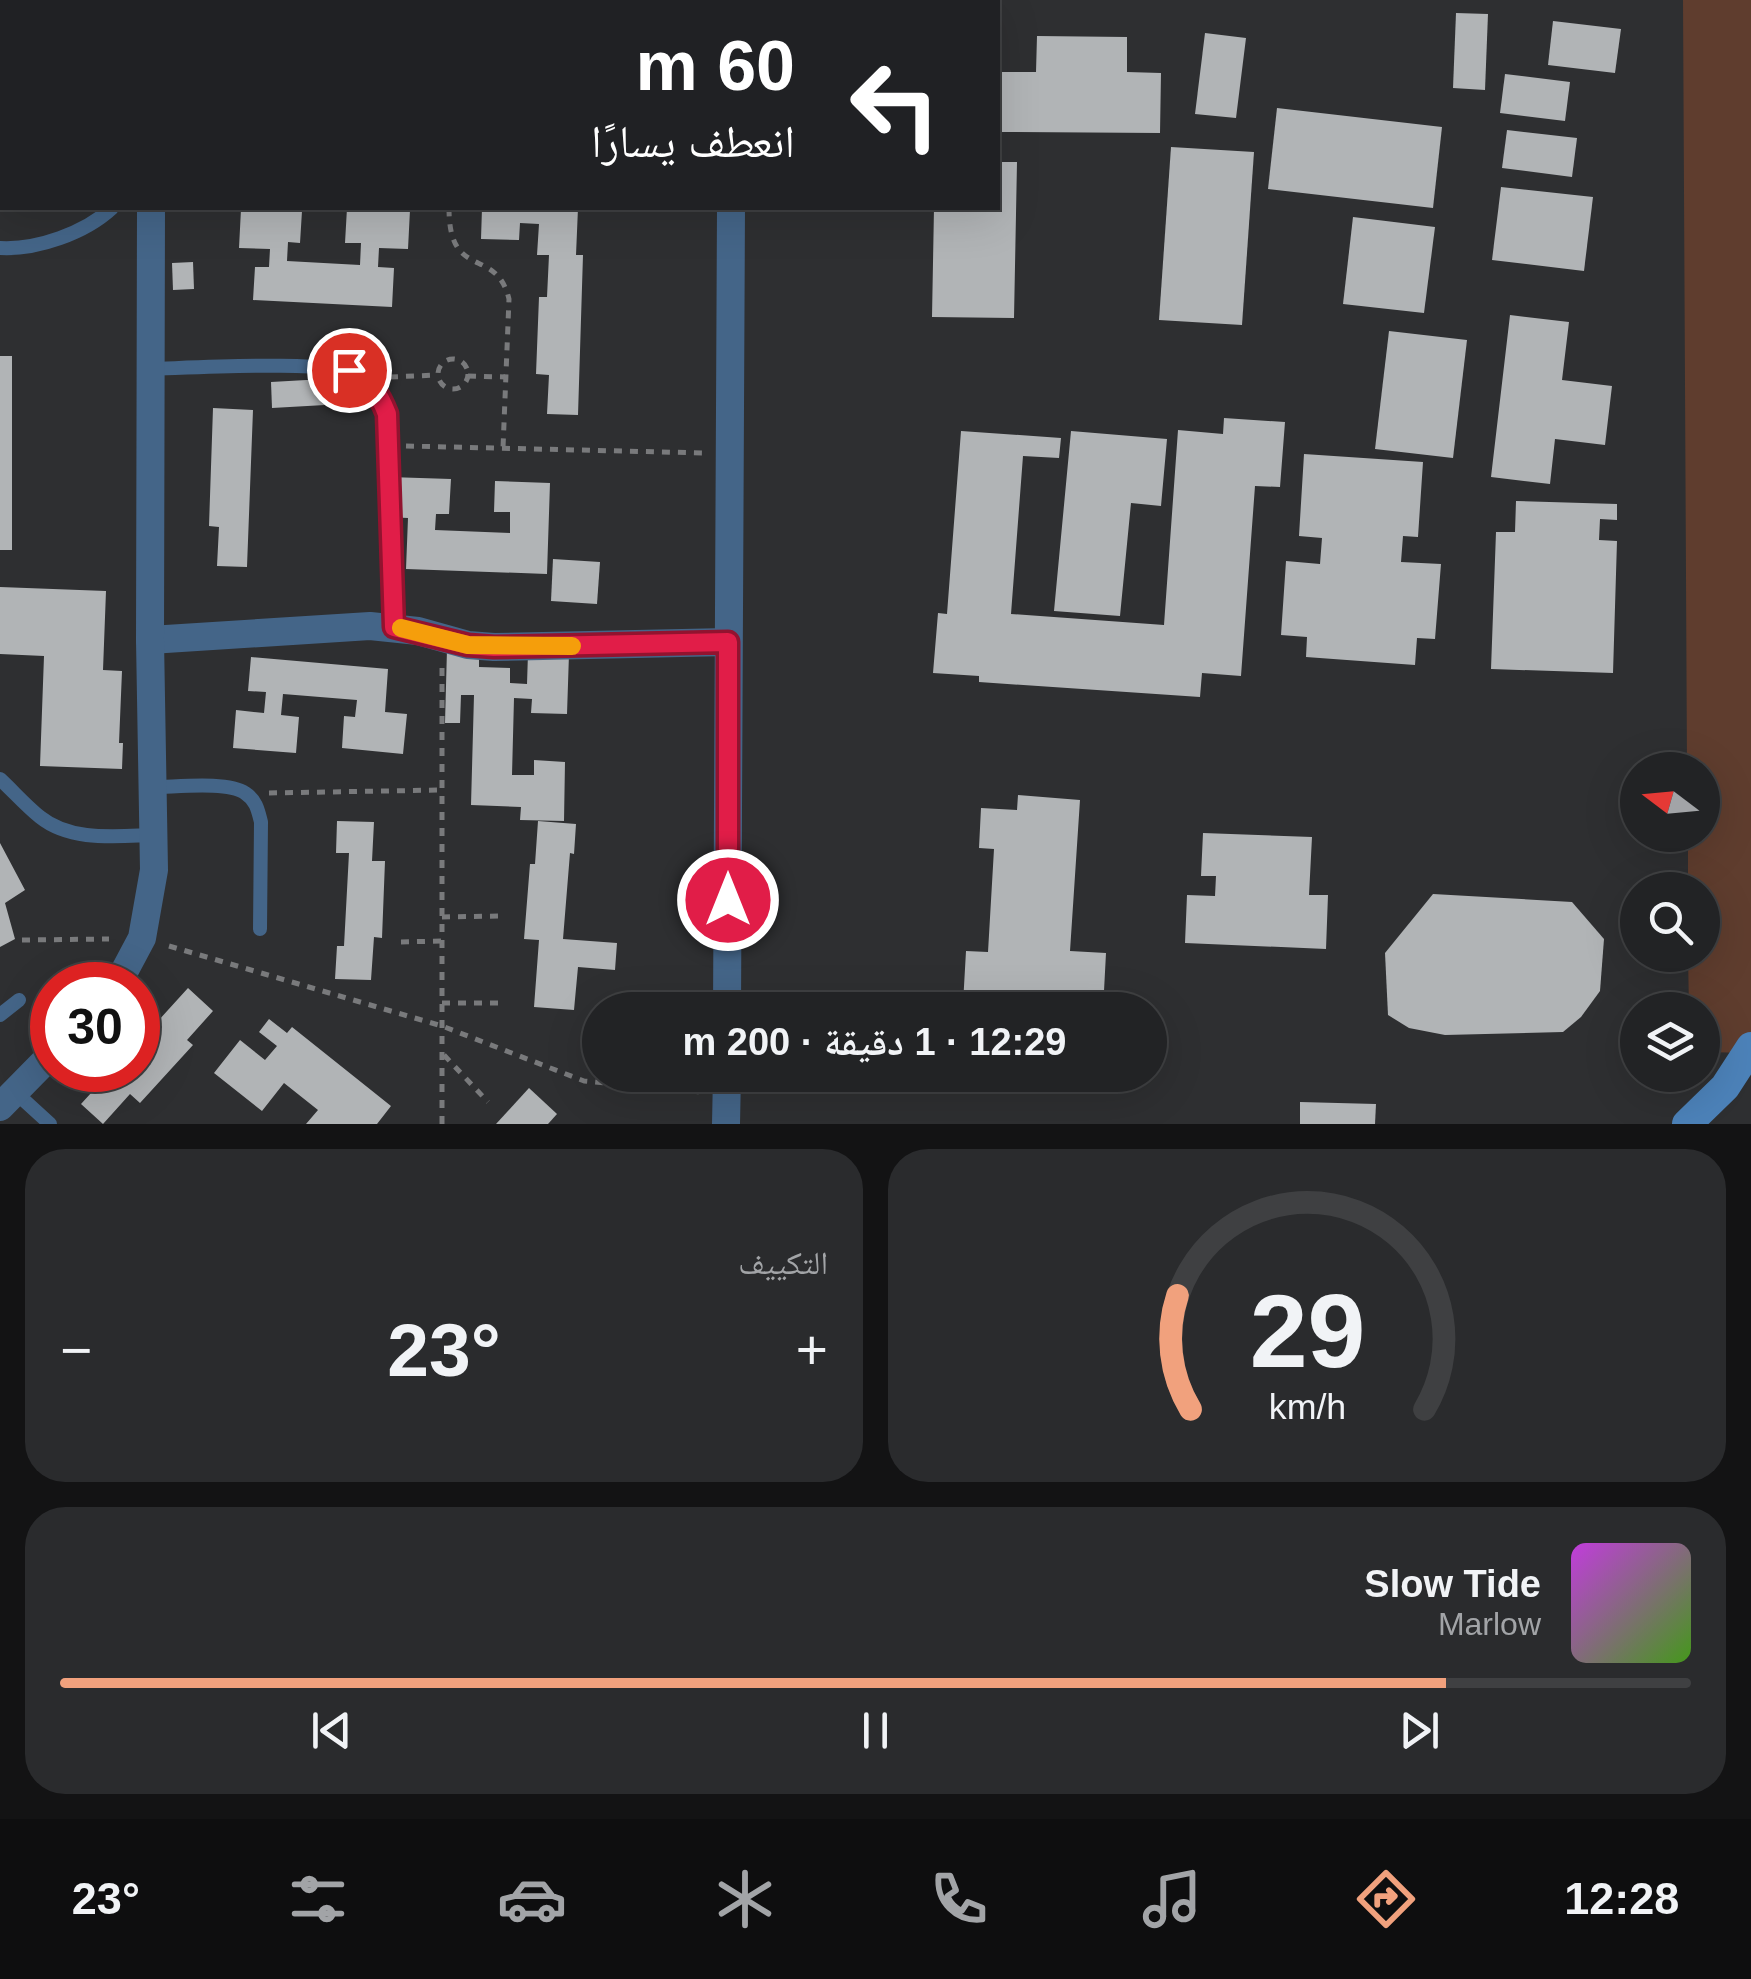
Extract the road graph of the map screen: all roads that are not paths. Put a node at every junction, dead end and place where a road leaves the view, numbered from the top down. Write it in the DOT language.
graph roads {
  1 [pos="109,210"];
  2 [pos="151,210"];
  3 [pos="731,210"];
  4 [pos="0,248"];
  5 [pos="151,368"];
  6 [pos="394,627"];
  7 [pos="150,640"];
  8 [pos="728,642"];
  9 [pos="0,779"];
  10 [pos="154,787"];
  11 [pos="154,835"];
  12 [pos="260,928"];
  13 [pos="129,962"];
  14 [pos="727,992"];
  15 [pos="19,1000"];
  16 [pos="0,1015"];
  17 [pos="1751,1047"];
  18 [pos="30,1077"];
  19 [pos="727,1092"];
  20 [pos="8,1100"];
  21 [pos="50,1124"];
  22 [pos="726,1124"];
  23 [pos="1688,1124"];
  1 -- 4 [label="lane"];
  2 -- 5 [label="street"];
  3 -- 8 [label="street"];
  5 -- 6 [label="lane"];
  5 -- 7 [label="street"];
  6 -- 7 [label="street"];
  6 -- 8 [label="street"];
  7 -- 10 [label="street"];
  8 -- 14 [label="street"];
  9 -- 11 [label="lane"];
  10 -- 11 [label="street"];
  10 -- 12 [label="lane"];
  11 -- 13 [label="street"];
  15 -- 16 [label="lane"];
  17 -- 23 [label="street"];
  18 -- 20 [label="street"];
  19 -- 22 [label="street"];
  20 -- 21 [label="lane"];
}
